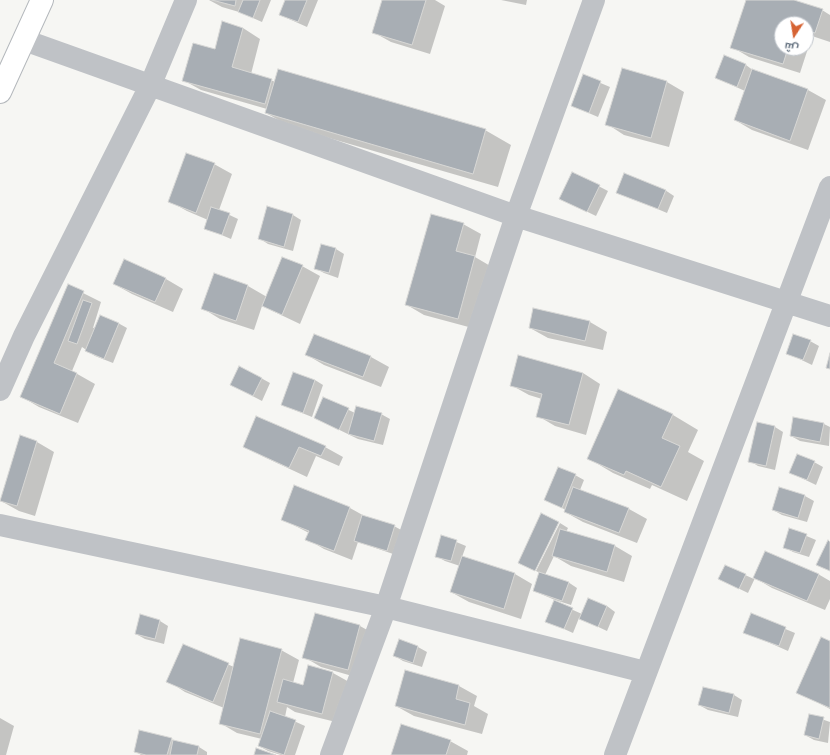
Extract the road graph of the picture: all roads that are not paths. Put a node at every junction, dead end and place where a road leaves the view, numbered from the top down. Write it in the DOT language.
graph roads {
  1 [pos="42,0"];
  2 [pos="186,0"];
  3 [pos="594,0"];
  4 [pos="24,40"];
  5 [pos="150,86"];
  6 [pos="0,92"];
  7 [pos="830,188"];
  8 [pos="516,216"];
  9 [pos="787,303"];
  10 [pos="830,316"];
  11 [pos="0,390"];
  12 [pos="0,525"];
  13 [pos="386,607"];
  14 [pos="646,672"];
  15 [pos="331,755"];
  16 [pos="615,755"];
  1 -- 4 [label="main road"];
  2 -- 5 [label="street"];
  3 -- 8 [label="street"];
  4 -- 5 [label="street"];
  4 -- 6 [label="main road"];
  5 -- 8 [label="street"];
  5 -- 11 [label="street"];
  7 -- 9 [label="street"];
  8 -- 9 [label="street"];
  8 -- 13 [label="street"];
  9 -- 10 [label="street"];
  9 -- 14 [label="street"];
  12 -- 13 [label="street"];
  13 -- 14 [label="street"];
  13 -- 15 [label="street"];
  14 -- 16 [label="street"];
}
